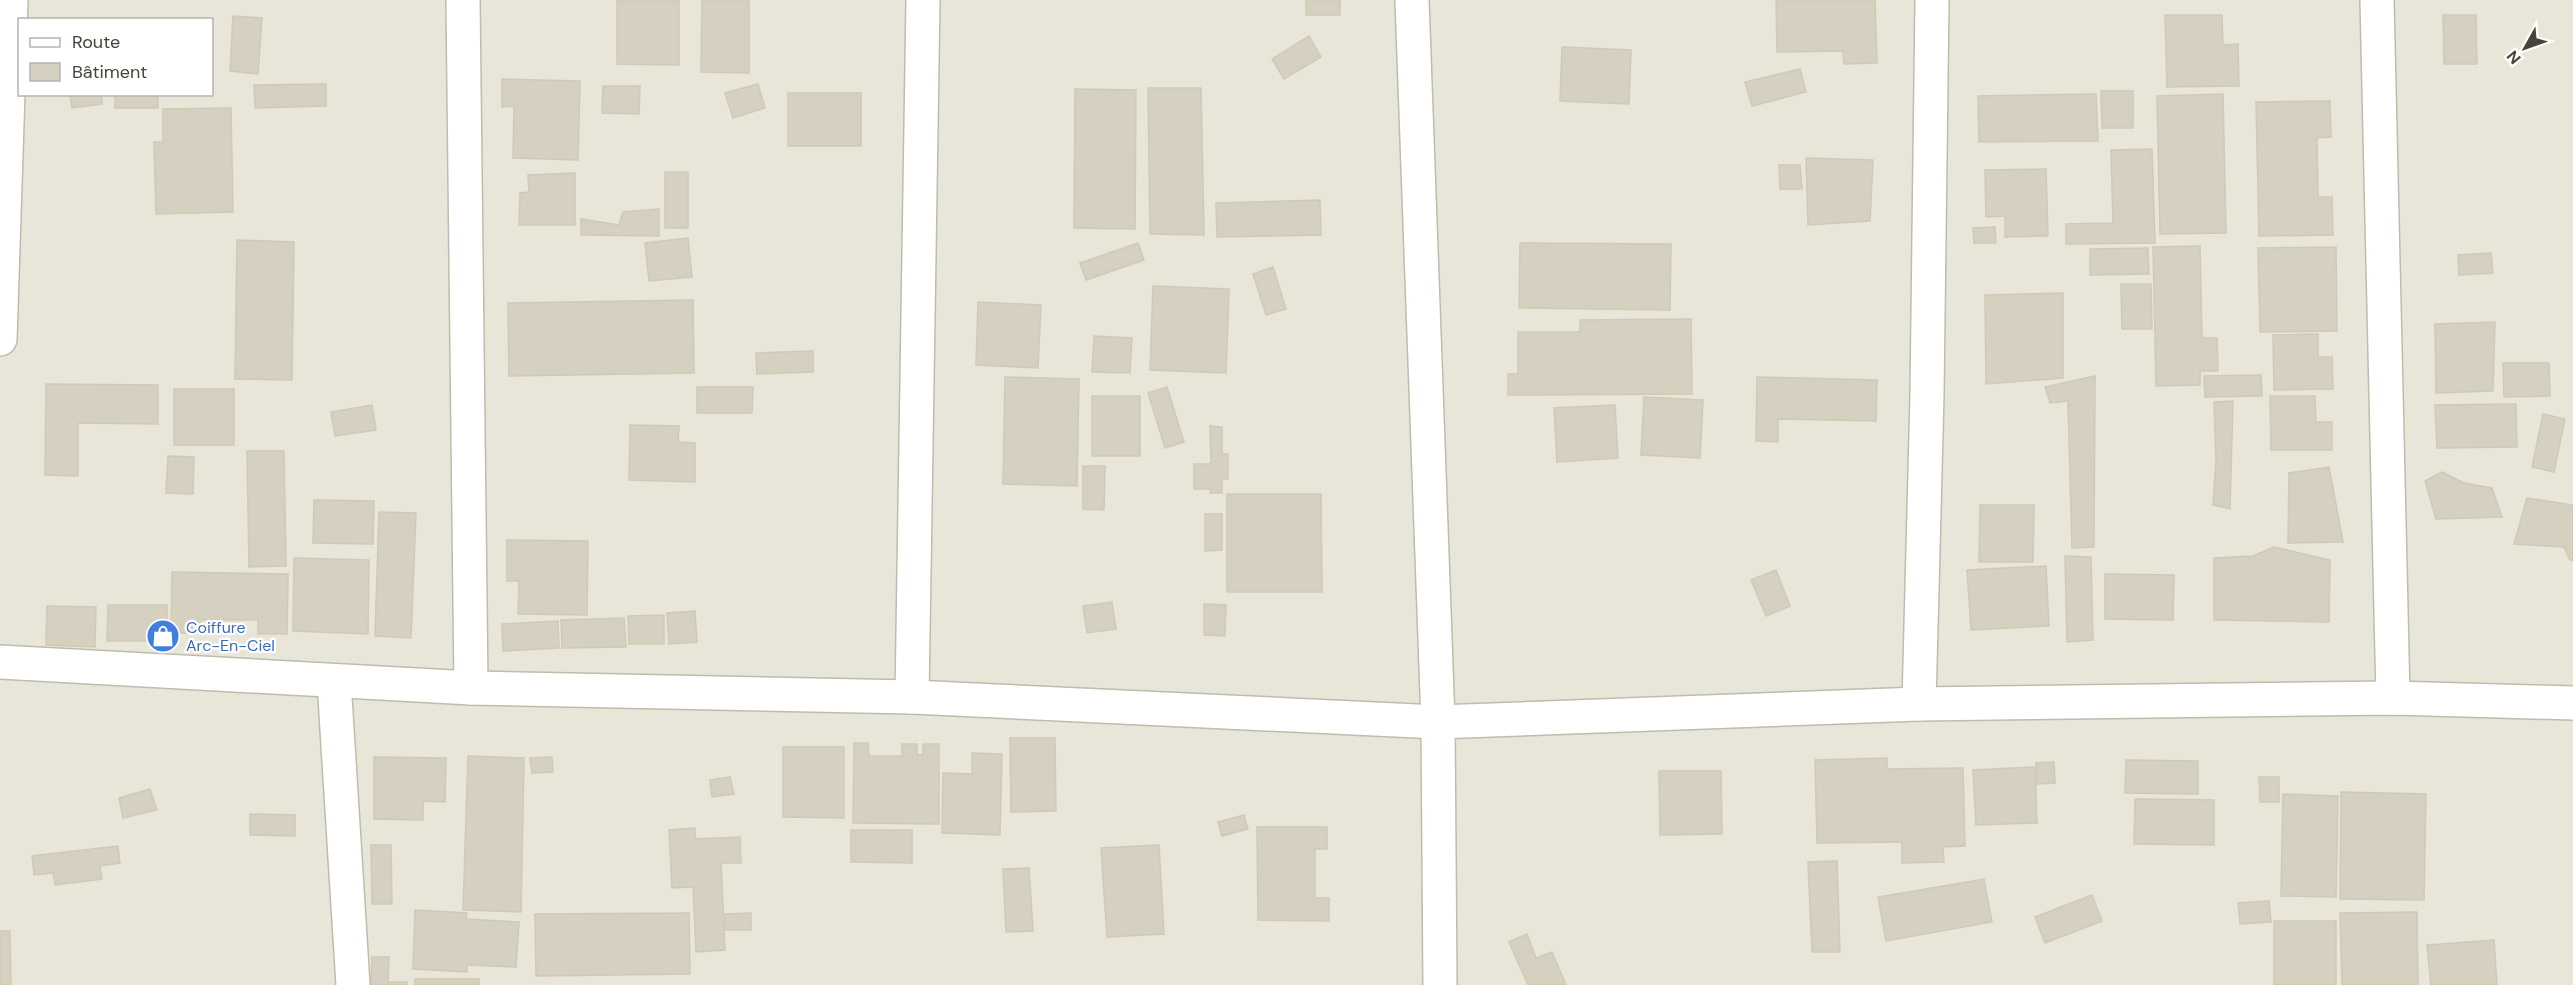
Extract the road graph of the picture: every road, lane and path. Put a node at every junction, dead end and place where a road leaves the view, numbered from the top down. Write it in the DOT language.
graph roads {
  1 [pos="11,0"];
  2 [pos="463,0"];
  3 [pos="922,0"];
  4 [pos="1412,0"];
  5 [pos="1932,0"];
  6 [pos="2377,0"];
  7 [pos="0,339"];
  8 [pos="0,662"];
  9 [pos="334,681"];
  10 [pos="471,688"];
  11 [pos="912,697"];
  12 [pos="2392,698"];
  13 [pos="2573,703"];
  14 [pos="1919,704"];
  15 [pos="1438,722"];
  16 [pos="354,985"];
  17 [pos="1440,985"];
  1 -- 7 [label="street"];
  2 -- 10 [label="street"];
  3 -- 11 [label="street"];
  4 -- 15 [label="street"];
  5 -- 14 [label="street"];
  6 -- 12 [label="street"];
  8 -- 9 [label="street"];
  9 -- 10 [label="street"];
  9 -- 16 [label="street"];
  10 -- 11 [label="street"];
  11 -- 15 [label="street"];
  12 -- 13 [label="street"];
  12 -- 14 [label="street"];
  14 -- 15 [label="street"];
  15 -- 17 [label="street"];
}
